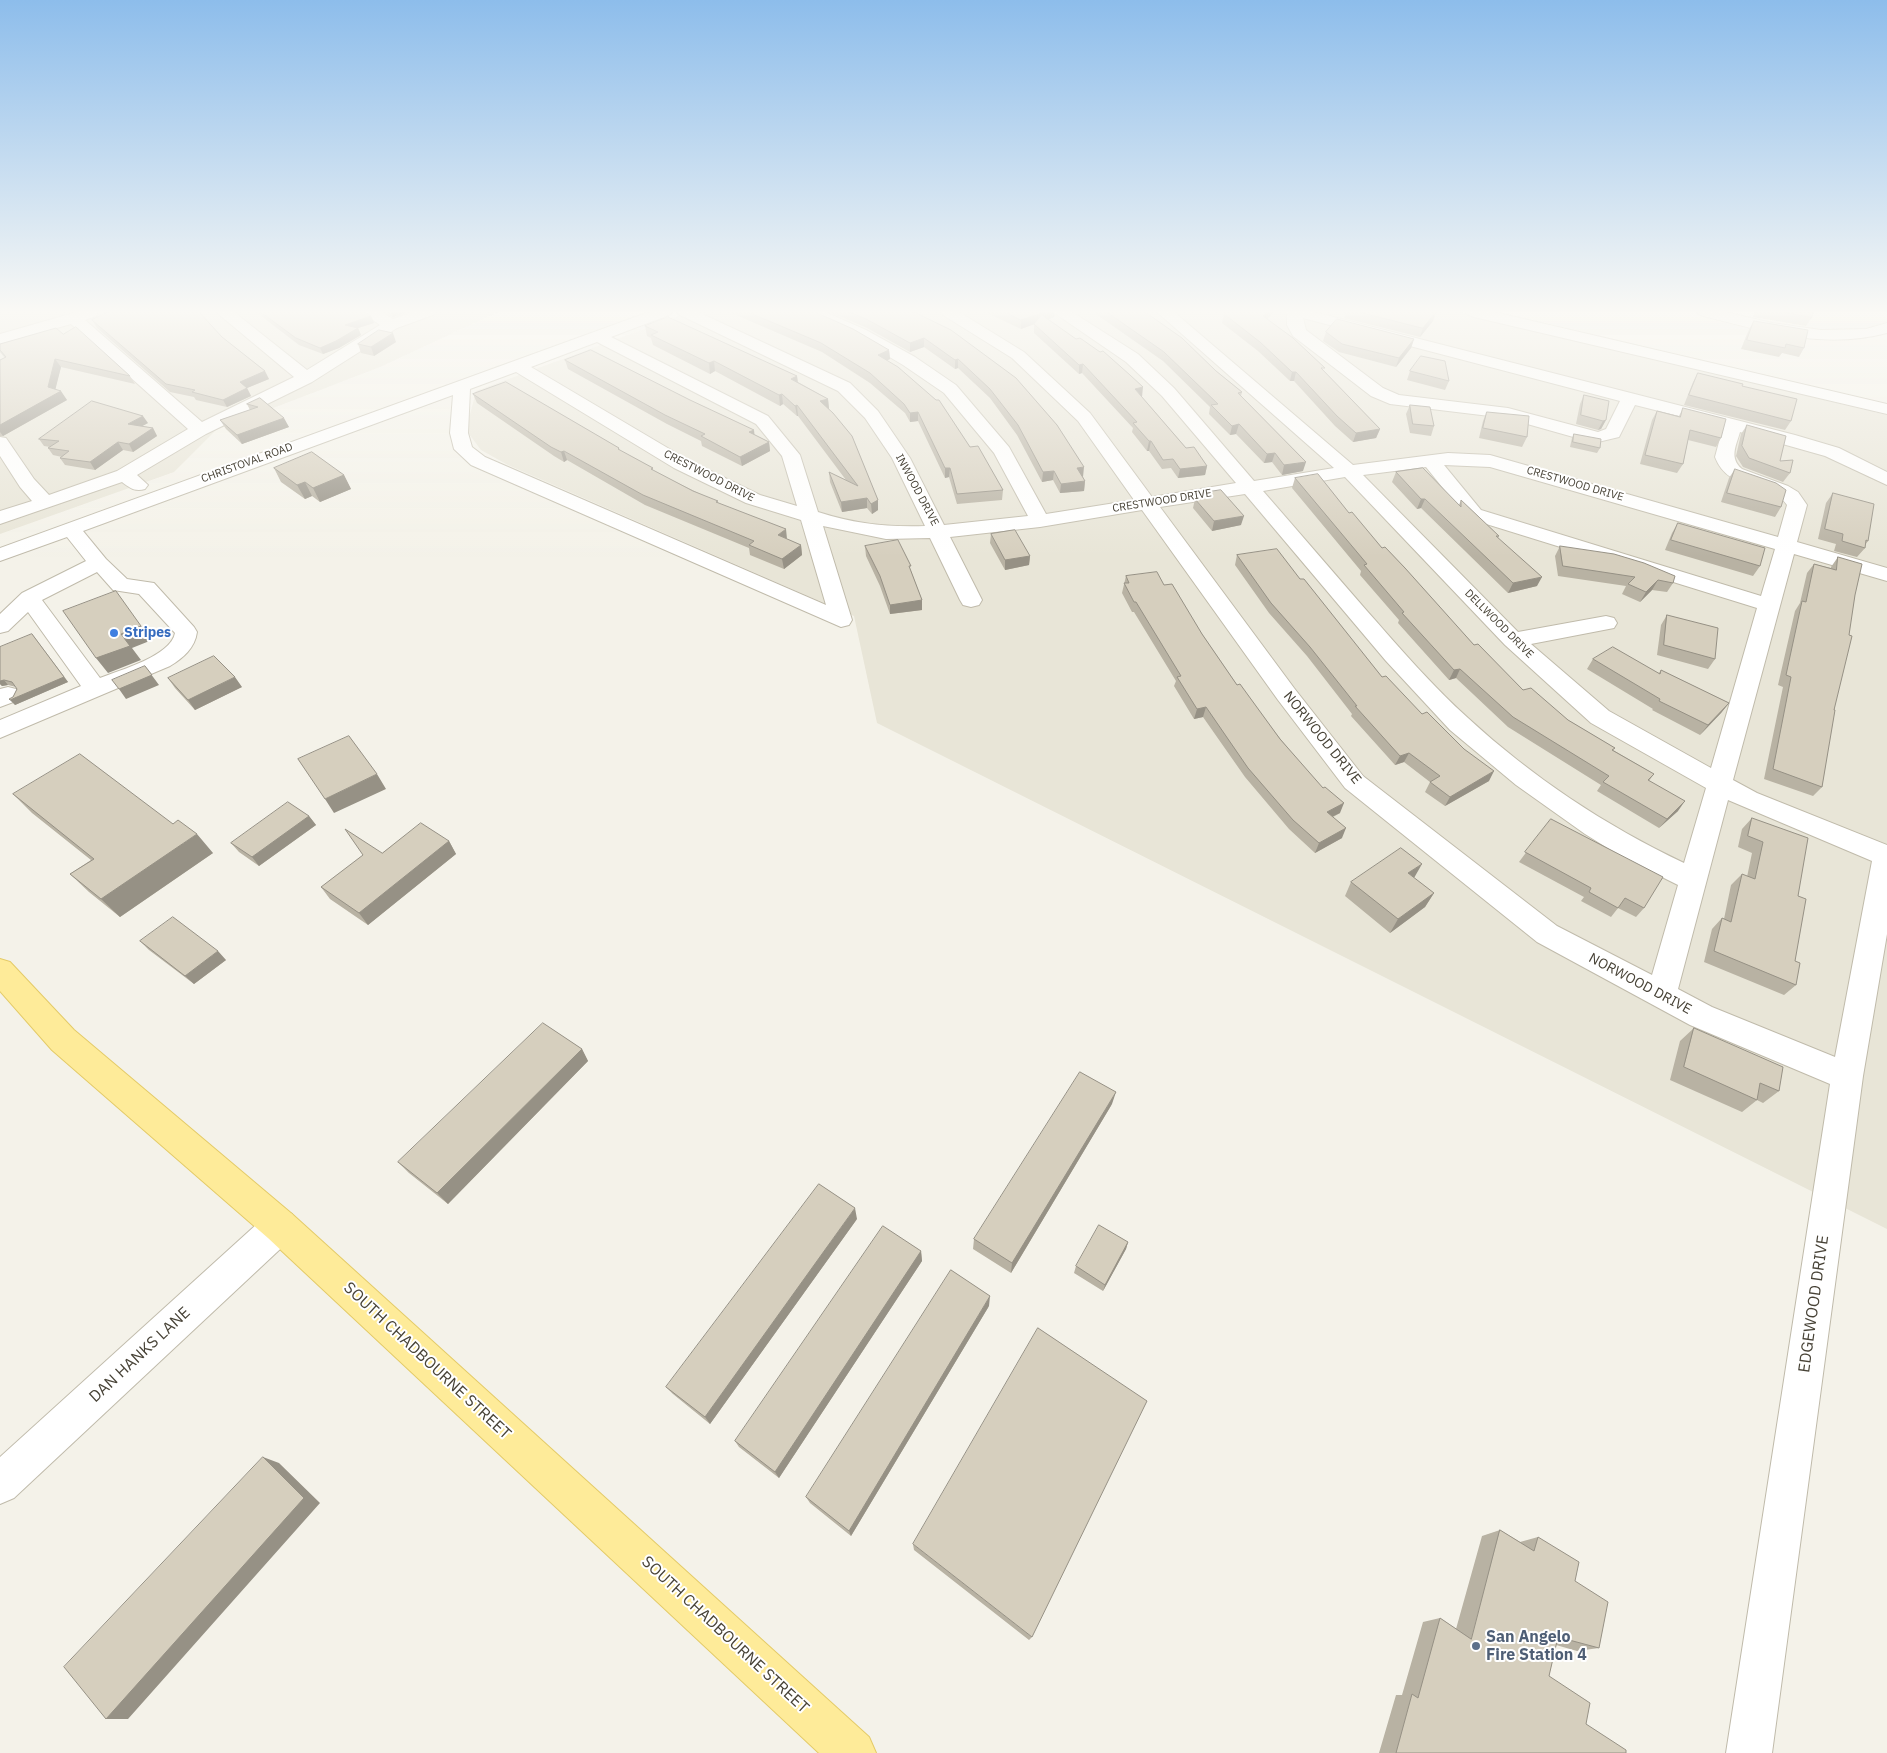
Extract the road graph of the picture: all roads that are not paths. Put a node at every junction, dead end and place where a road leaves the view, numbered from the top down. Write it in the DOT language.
graph roads {
  1 [pos="159,394"];
  2 [pos="274,394"];
  3 [pos="443,394"];
  4 [pos="462,394"];
  5 [pos="563,394"];
  6 [pos="711,394"];
  7 [pos="851,394"];
  8 [pos="954,394"];
  9 [pos="1059,394"];
  10 [pos="1170,394"];
  11 [pos="1260,394"];
  12 [pos="1381,394"];
  13 [pos="1614,394"];
  14 [pos="1822,394"];
  15 [pos="1630,398"];
  16 [pos="1887,409"];
  17 [pos="1733,424"];
  18 [pos="200,430"];
  19 [pos="0,442"];
  20 [pos="1431,461"];
  21 [pos="1349,471"];
  22 [pos="124,475"];
  23 [pos="1887,479"];
  24 [pos="1248,487"];
  25 [pos="155,496"];
  26 [pos="45,502"];
  27 [pos="1148,503"];
  28 [pos="809,516"];
  29 [pos="0,518"];
  30 [pos="1040,521"];
  31 [pos="70,528"];
  32 [pos="939,532"];
  33 [pos="1786,546"];
  34 [pos="0,555"];
  35 [pos="99,563"];
  36 [pos="1887,575"];
  37 [pos="30,598"];
  38 [pos="971,600"];
  39 [pos="1769,605"];
  40 [pos="1606,623"];
  41 [pos="0,626"];
  42 [pos="1513,640"];
  43 [pos="96,689"];
  44 [pos="0,730"];
  45 [pos="1720,784"];
  46 [pos="1887,856"];
  47 [pos="1693,880"];
  48 [pos="0,971"];
  49 [pos="1661,995"];
  50 [pos="1847,1076"];
  51 [pos="280,1226"];
  52 [pos="0,1484"];
  53 [pos="853,1753"];
  54 [pos="1749,1753"];
  1 -- 18 [label="street"];
  2 -- 18 [label="street"];
  3 -- 25 [label="street, CHRISTOVAL ROAD"];
  4 -- 28 [label="street"];
  5 -- 28 [label="street, CRESTWOOD DRIVE"];
  6 -- 28 [label="street"];
  7 -- 32 [label="street, INWOOD DRIVE"];
  8 -- 30 [label="street"];
  9 -- 27 [label="street, NORWOOD DRIVE"];
  10 -- 24 [label="street"];
  11 -- 21 [label="street, DELLWOOD DRIVE"];
  12 -- 15 [label="street"];
  13 -- 15 [label="street"];
  14 -- 16 [label="street"];
  15 -- 17 [label="street"];
  17 -- 23 [label="street"];
  17 -- 33 [label="street"];
  18 -- 22 [label="street"];
  19 -- 26 [label="street"];
  20 -- 21 [label="street, CRESTWOOD DRIVE"];
  20 -- 33 [label="street, CRESTWOOD DRIVE"];
  20 -- 39 [label="street"];
  21 -- 24 [label="street, CRESTWOOD DRIVE"];
  21 -- 42 [label="street, DELLWOOD DRIVE"];
  22 -- 25 [label="street"];
  22 -- 26 [label="street"];
  24 -- 27 [label="street, CRESTWOOD DRIVE"];
  24 -- 47 [label="street"];
  25 -- 31 [label="street, CHRISTOVAL ROAD"];
  26 -- 29 [label="street"];
  27 -- 30 [label="street, CRESTWOOD DRIVE"];
  27 -- 49 [label="street, NORWOOD DRIVE"];
  28 -- 32 [label="street, CRESTWOOD DRIVE"];
  30 -- 32 [label="street, CRESTWOOD DRIVE"];
  31 -- 34 [label="street, CHRISTOVAL ROAD"];
  31 -- 35 [label="street"];
  32 -- 38 [label="street, INWOOD DRIVE"];
  33 -- 36 [label="street, CRESTWOOD DRIVE"];
  33 -- 39 [label="street"];
  35 -- 37 [label="street"];
  35 -- 43 [label="street"];
  37 -- 41 [label="street"];
  37 -- 43 [label="street"];
  39 -- 45 [label="street"];
  40 -- 42 [label="street"];
  42 -- 45 [label="street, DELLWOOD DRIVE"];
  43 -- 44 [label="street"];
  45 -- 46 [label="street, DELLWOOD DRIVE"];
  45 -- 47 [label="street"];
  46 -- 50 [label="street, EDGEWOOD DRIVE"];
  47 -- 49 [label="street"];
  48 -- 51 [label="main road, SOUTH CHADBOURNE STREET"];
  49 -- 50 [label="street, NORWOOD DRIVE"];
  50 -- 54 [label="street, EDGEWOOD DRIVE"];
  51 -- 52 [label="street, DAN HANKS LANE"];
  51 -- 53 [label="main road, SOUTH CHADBOURNE STREET"];
}
